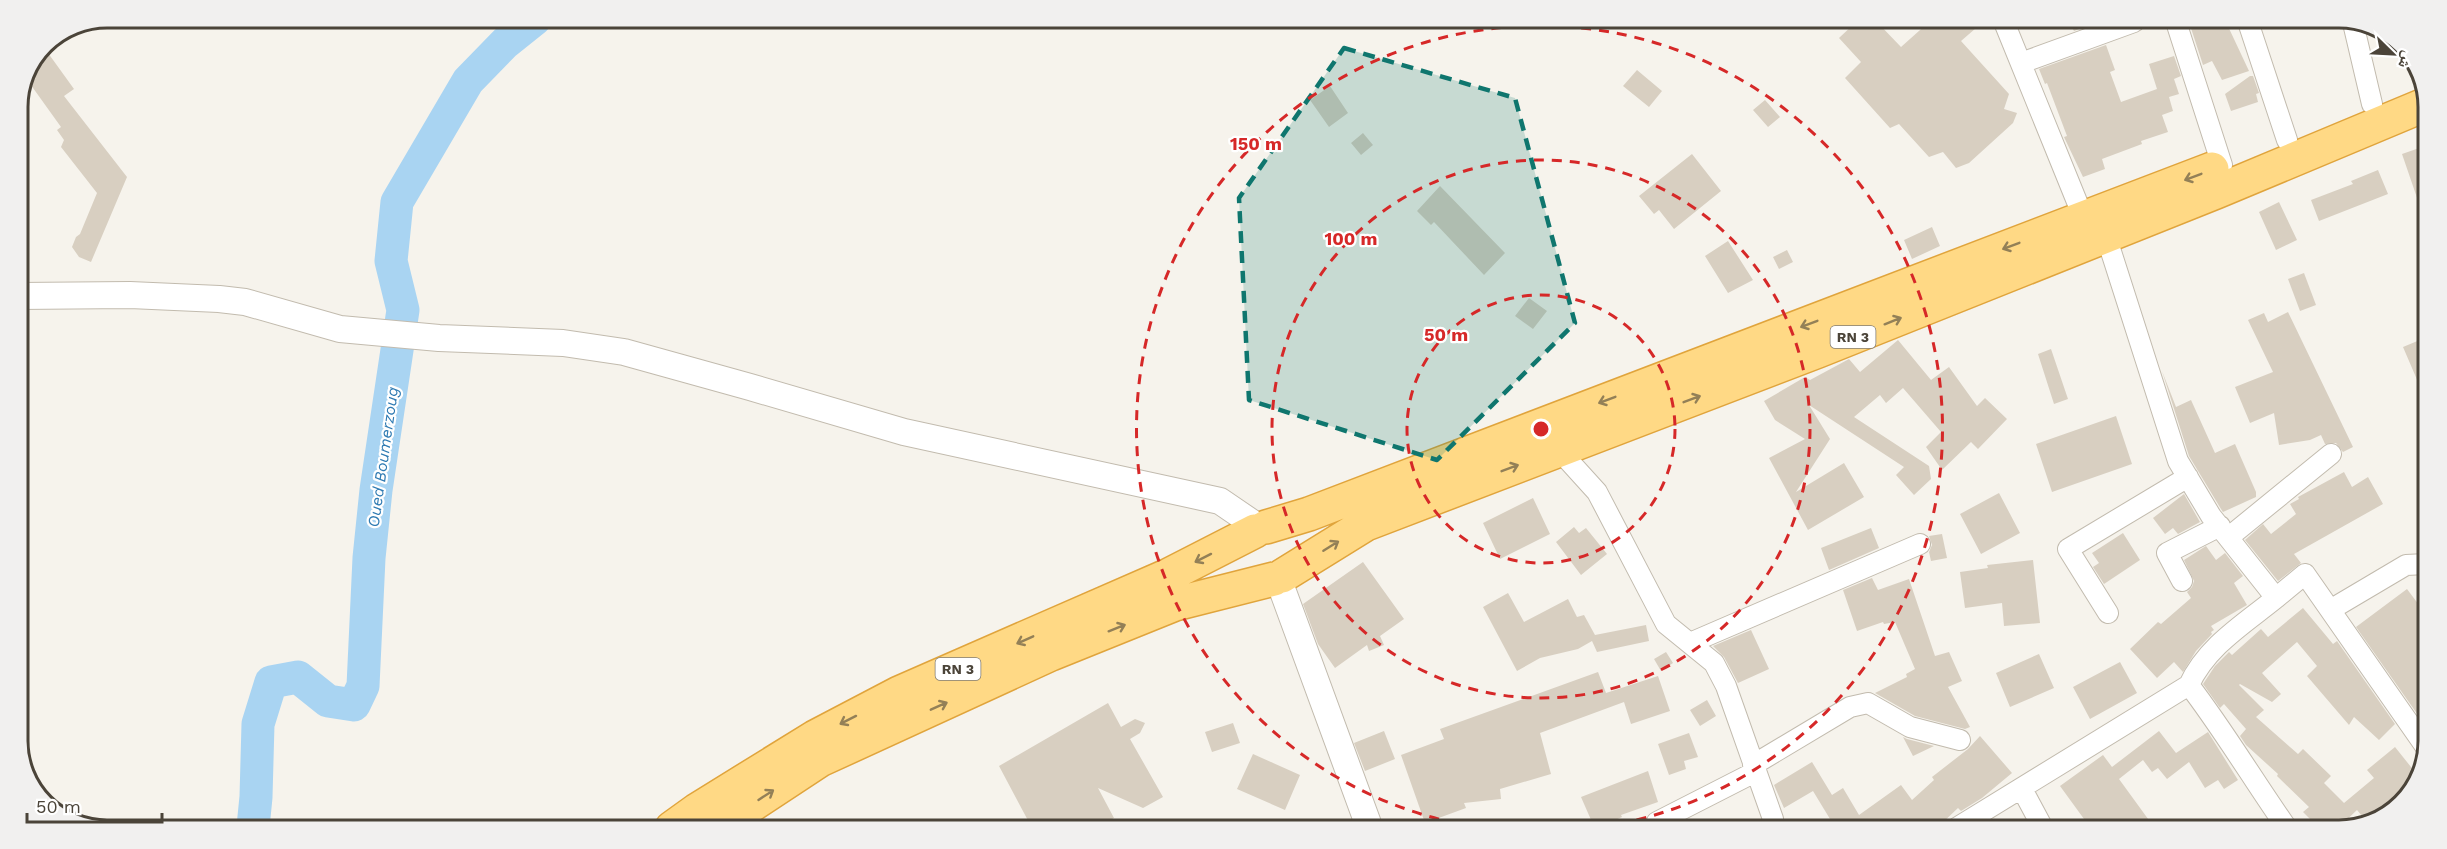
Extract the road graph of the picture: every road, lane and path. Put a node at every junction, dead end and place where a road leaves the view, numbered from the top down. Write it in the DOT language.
graph roads {
  1 [pos="2007,29"];
  2 [pos="2106,29"];
  3 [pos="2178,29"];
  4 [pos="2250,29"];
  5 [pos="2354,30"];
  6 [pos="2021,63"];
  7 [pos="2415,86"];
  8 [pos="2372,104"];
  9 [pos="2418,107"];
  10 [pos="2288,140"];
  11 [pos="2222,165"];
  12 [pos="2095,227"];
  13 [pos="29,296"];
  14 [pos="1558,449"];
  15 [pos="2331,454"];
  16 [pos="2188,477"];
  17 [pos="1260,529"];
  18 [pos="2224,532"];
  19 [pos="1920,544"];
  20 [pos="2418,564"];
  21 [pos="1278,578"];
  22 [pos="2182,581"];
  23 [pos="2276,598"];
  24 [pos="2330,610"];
  25 [pos="2108,613"];
  26 [pos="1690,644"];
  27 [pos="2190,685"];
  28 [pos="2418,737"];
  29 [pos="1960,740"];
  30 [pos="1754,769"];
  31 [pos="2022,789"];
  32 [pos="1773,819"];
  33 [pos="683,820"];
  34 [pos="729,820"];
  35 [pos="1367,820"];
  36 [pos="1661,820"];
  37 [pos="1974,820"];
  38 [pos="2039,820"];
  39 [pos="2281,820"];
  1 -- 6 [label="street"];
  2 -- 6 [label="street"];
  3 -- 11 [label="street"];
  4 -- 10 [label="street"];
  5 -- 8 [label="street"];
  6 -- 12 [label="street"];
  7 -- 8 [label="highway, RN 3"];
  8 -- 10 [label="highway, RN 3"];
  9 -- 12 [label="highway, RN 3"];
  10 -- 11 [label="highway, RN 3"];
  11 -- 12 [label="highway, RN 3, one-way"];
  14 -- 12 [label="highway, RN 3, one-way"];
  12 -- 16 [label="street"];
  12 -- 17 [label="highway, RN 3, one-way"];
  13 -- 17 [label="street"];
  21 -- 14 [label="highway, RN 3, one-way"];
  14 -- 26 [label="street"];
  15 -- 18 [label="street"];
  16 -- 18 [label="street"];
  16 -- 25 [label="street"];
  17 -- 21 [label="highway"];
  17 -- 33 [label="highway, RN 3, one-way"];
  18 -- 22 [label="street"];
  18 -- 23 [label="street"];
  19 -- 26 [label="street"];
  20 -- 24 [label="street"];
  34 -- 21 [label="highway, RN 3, one-way"];
  21 -- 35 [label="street"];
  23 -- 24 [label="street"];
  23 -- 27 [label="street"];
  24 -- 28 [label="street"];
  26 -- 30 [label="street"];
  27 -- 31 [label="street"];
  27 -- 39 [label="street"];
  29 -- 30 [label="street"];
  30 -- 32 [label="street"];
  30 -- 36 [label="street"];
  31 -- 37 [label="street"];
  31 -- 38 [label="street"];
}
